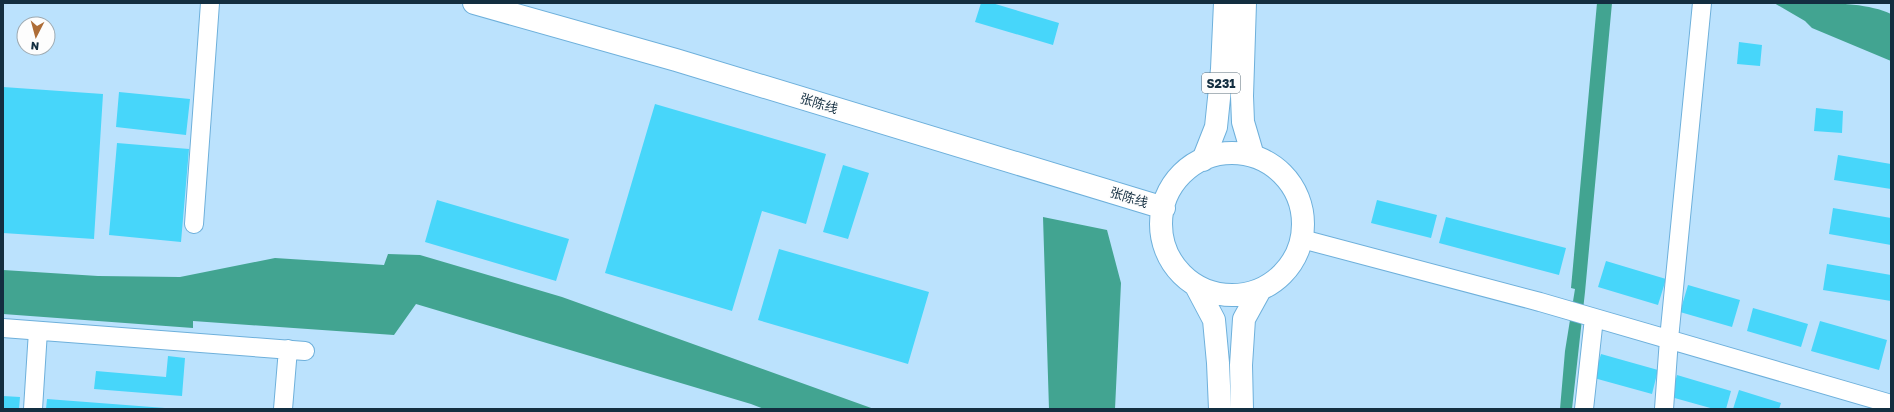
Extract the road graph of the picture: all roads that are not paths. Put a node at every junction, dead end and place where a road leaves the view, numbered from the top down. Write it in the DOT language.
graph roads {
  1 [pos="210,3"];
  2 [pos="474,3"];
  3 [pos="1225,3"];
  4 [pos="1245,3"];
  5 [pos="1702,3"];
  6 [pos="1253,156"];
  7 [pos="1202,160"];
  8 [pos="1164,208"];
  9 [pos="194,224"];
  10 [pos="1302,239"];
  11 [pos="1196,286"];
  12 [pos="1260,290"];
  13 [pos="1594,318"];
  14 [pos="3,328"];
  15 [pos="38,331"];
  16 [pos="1669,339"];
  17 [pos="288,349"];
  18 [pos="305,351"];
  19 [pos="1891,404"];
  20 [pos="33,409"];
  21 [pos="283,409"];
  22 [pos="1220,409"];
  23 [pos="1242,409"];
  24 [pos="1584,409"];
  25 [pos="1664,409"];
  1 -- 9 [label="street"];
  2 -- 8 [label="main road, 张陈线"];
  3 -- 7 [label="main road, S231"];
  4 -- 6 [label="main road, S231"];
  5 -- 16 [label="street"];
  6 -- 7 [label="main road"];
  6 -- 10 [label="main road"];
  7 -- 8 [label="main road"];
  8 -- 11 [label="main road"];
  10 -- 12 [label="main road"];
  10 -- 13 [label="street"];
  11 -- 12 [label="main road"];
  11 -- 22 [label="main road"];
  12 -- 23 [label="main road"];
  13 -- 16 [label="street"];
  13 -- 24 [label="street"];
  14 -- 15 [label="street"];
  15 -- 17 [label="street"];
  15 -- 20 [label="street"];
  16 -- 19 [label="street"];
  16 -- 25 [label="street"];
  17 -- 18 [label="street"];
  17 -- 21 [label="street"];
}
